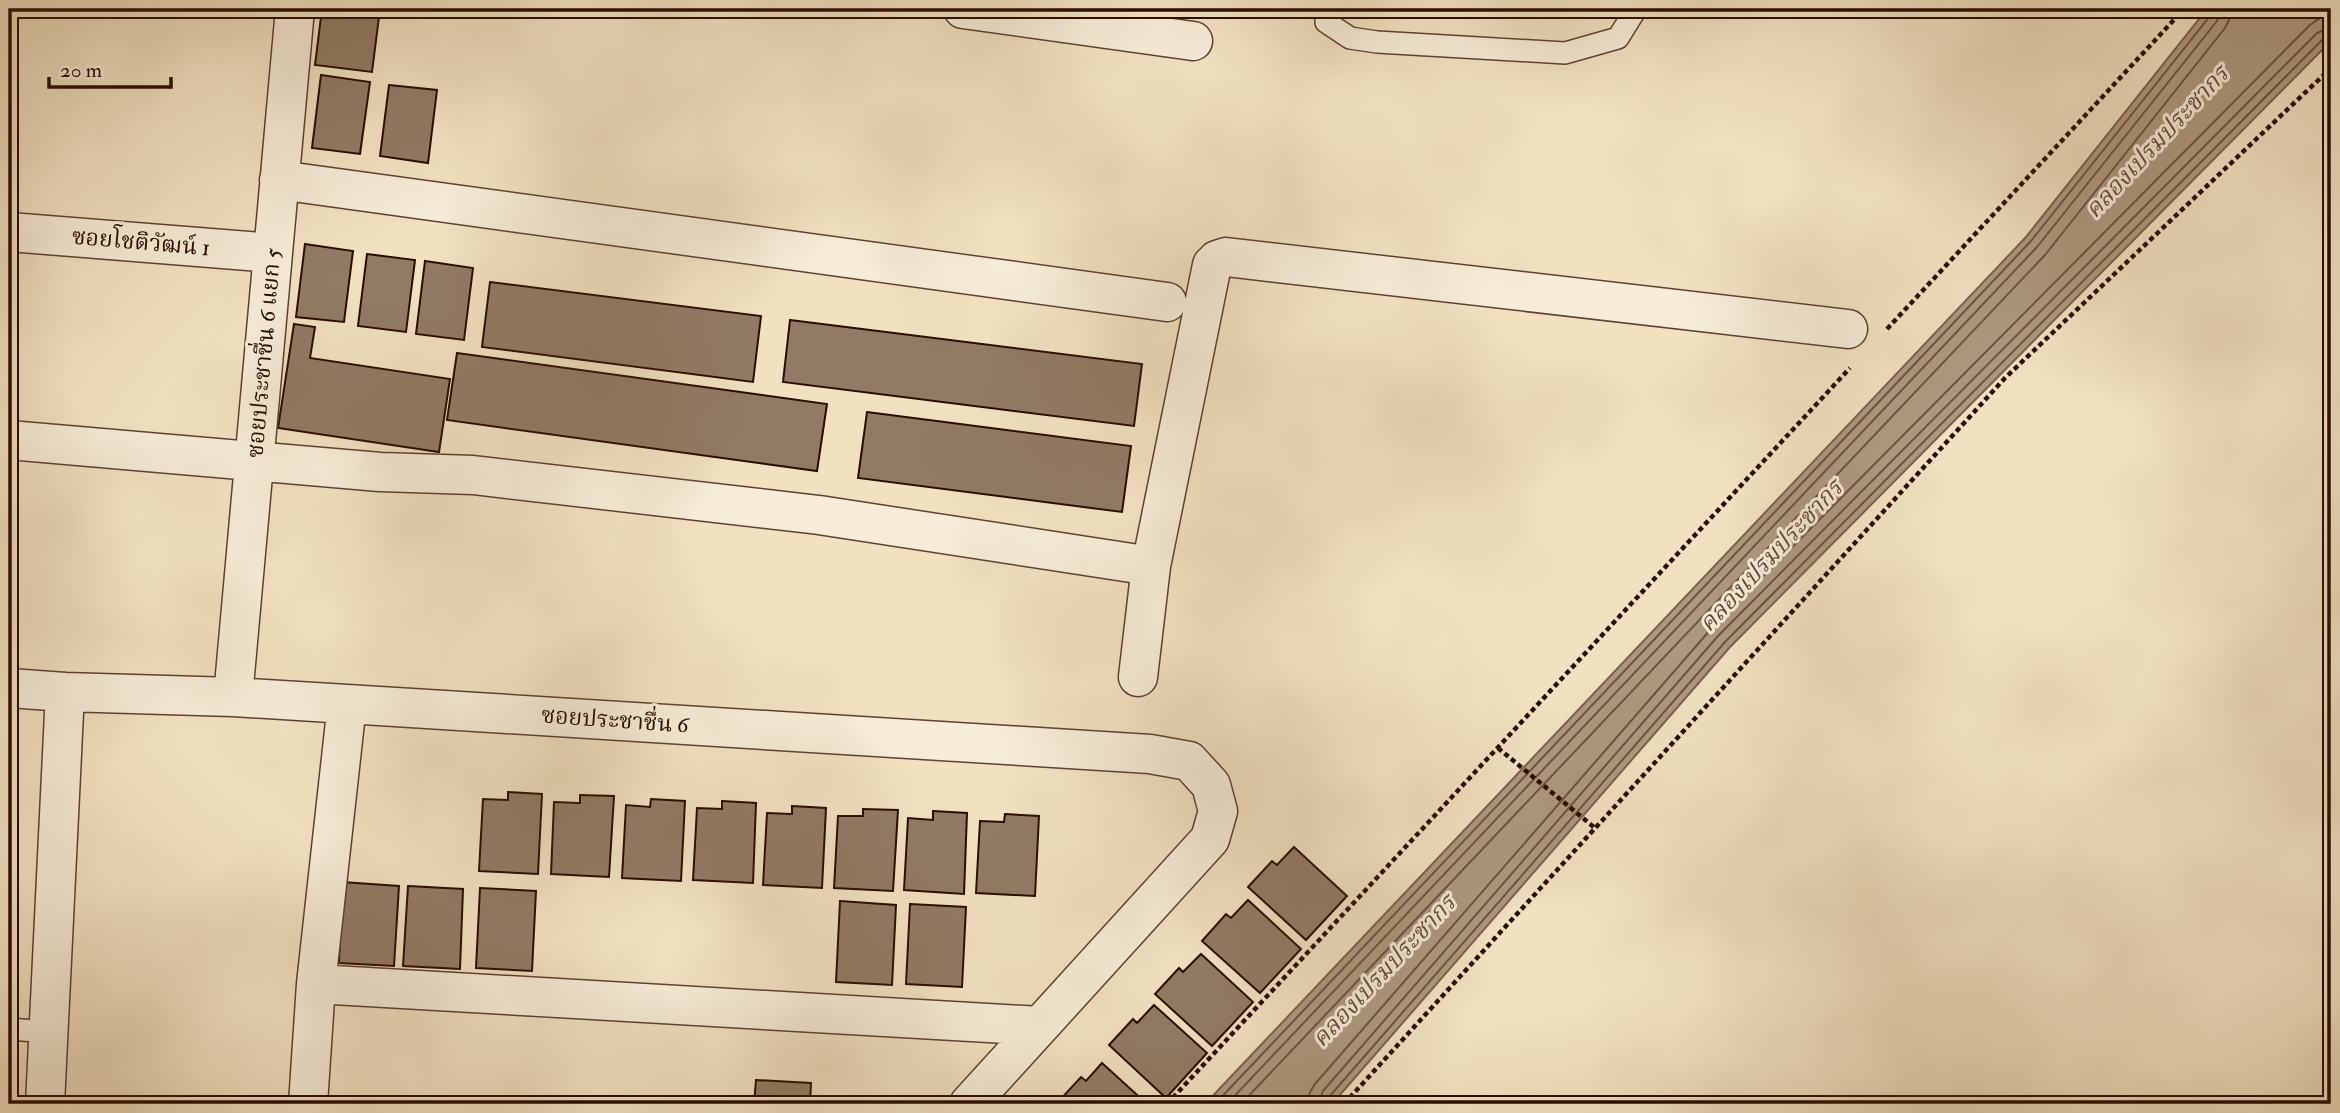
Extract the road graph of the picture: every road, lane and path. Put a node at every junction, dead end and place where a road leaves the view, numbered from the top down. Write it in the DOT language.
graph roads {
  1 [pos="295,9"];
  2 [pos="963,9"];
  3 [pos="1326,9"];
  4 [pos="1636,9"];
  5 [pos="2184,9"];
  6 [pos="1194,41"];
  7 [pos="2331,68"];
  8 [pos="279,180"];
  9 [pos="9,232"];
  10 [pos="273,253"];
  11 [pos="1167,302"];
  12 [pos="1862,342"];
  13 [pos="9,440"];
  14 [pos="255,460"];
  15 [pos="1151,566"];
  16 [pos="1138,677"];
  17 [pos="9,688"];
  18 [pos="65,692"];
  19 [pos="233,697"];
  20 [pos="347,704"];
  21 [pos="1498,748"];
  22 [pos="1595,828"];
  23 [pos="317,984"];
  24 [pos="1040,1026"];
  25 [pos="9,1029"];
  26 [pos="48,1032"];
  27 [pos="45,1104"];
  28 [pos="308,1104"];
  29 [pos="969,1104"];
  30 [pos="1167,1104"];
  31 [pos="1344,1104"];
  1 -- 8 [label="street, ซอยประชาชื่น 6 แยก 5"];
  2 -- 6 [label="street"];
  3 -- 4 [label="lane"];
  5 -- 12 [label="path"];
  7 -- 22 [label="path"];
  8 -- 10 [label="street, ซอยประชาชื่น 6 แยก 5"];
  8 -- 11 [label="street"];
  9 -- 10 [label="street, ซอยโชติวัฒน์ 1"];
  10 -- 14 [label="street, ซอยประชาชื่น 6 แยก 5"];
  12 -- 15 [label="street"];
  12 -- 21 [label="path"];
  13 -- 14 [label="street"];
  14 -- 15 [label="street"];
  14 -- 19 [label="street, ซอยประชาชื่น 6 แยก 5"];
  15 -- 16 [label="street"];
  17 -- 18 [label="street, ซอยประชาชื่น 6"];
  18 -- 19 [label="street, ซอยประชาชื่น 6"];
  18 -- 26 [label="street"];
  19 -- 20 [label="street, ซอยประชาชื่น 6"];
  20 -- 23 [label="street"];
  20 -- 24 [label="street, ซอยประชาชื่น 6"];
  21 -- 22 [label="path"];
  21 -- 30 [label="path"];
  22 -- 31 [label="path"];
  23 -- 24 [label="street"];
  23 -- 28 [label="street"];
  24 -- 29 [label="street"];
  25 -- 26 [label="lane"];
  26 -- 27 [label="street"];
}
